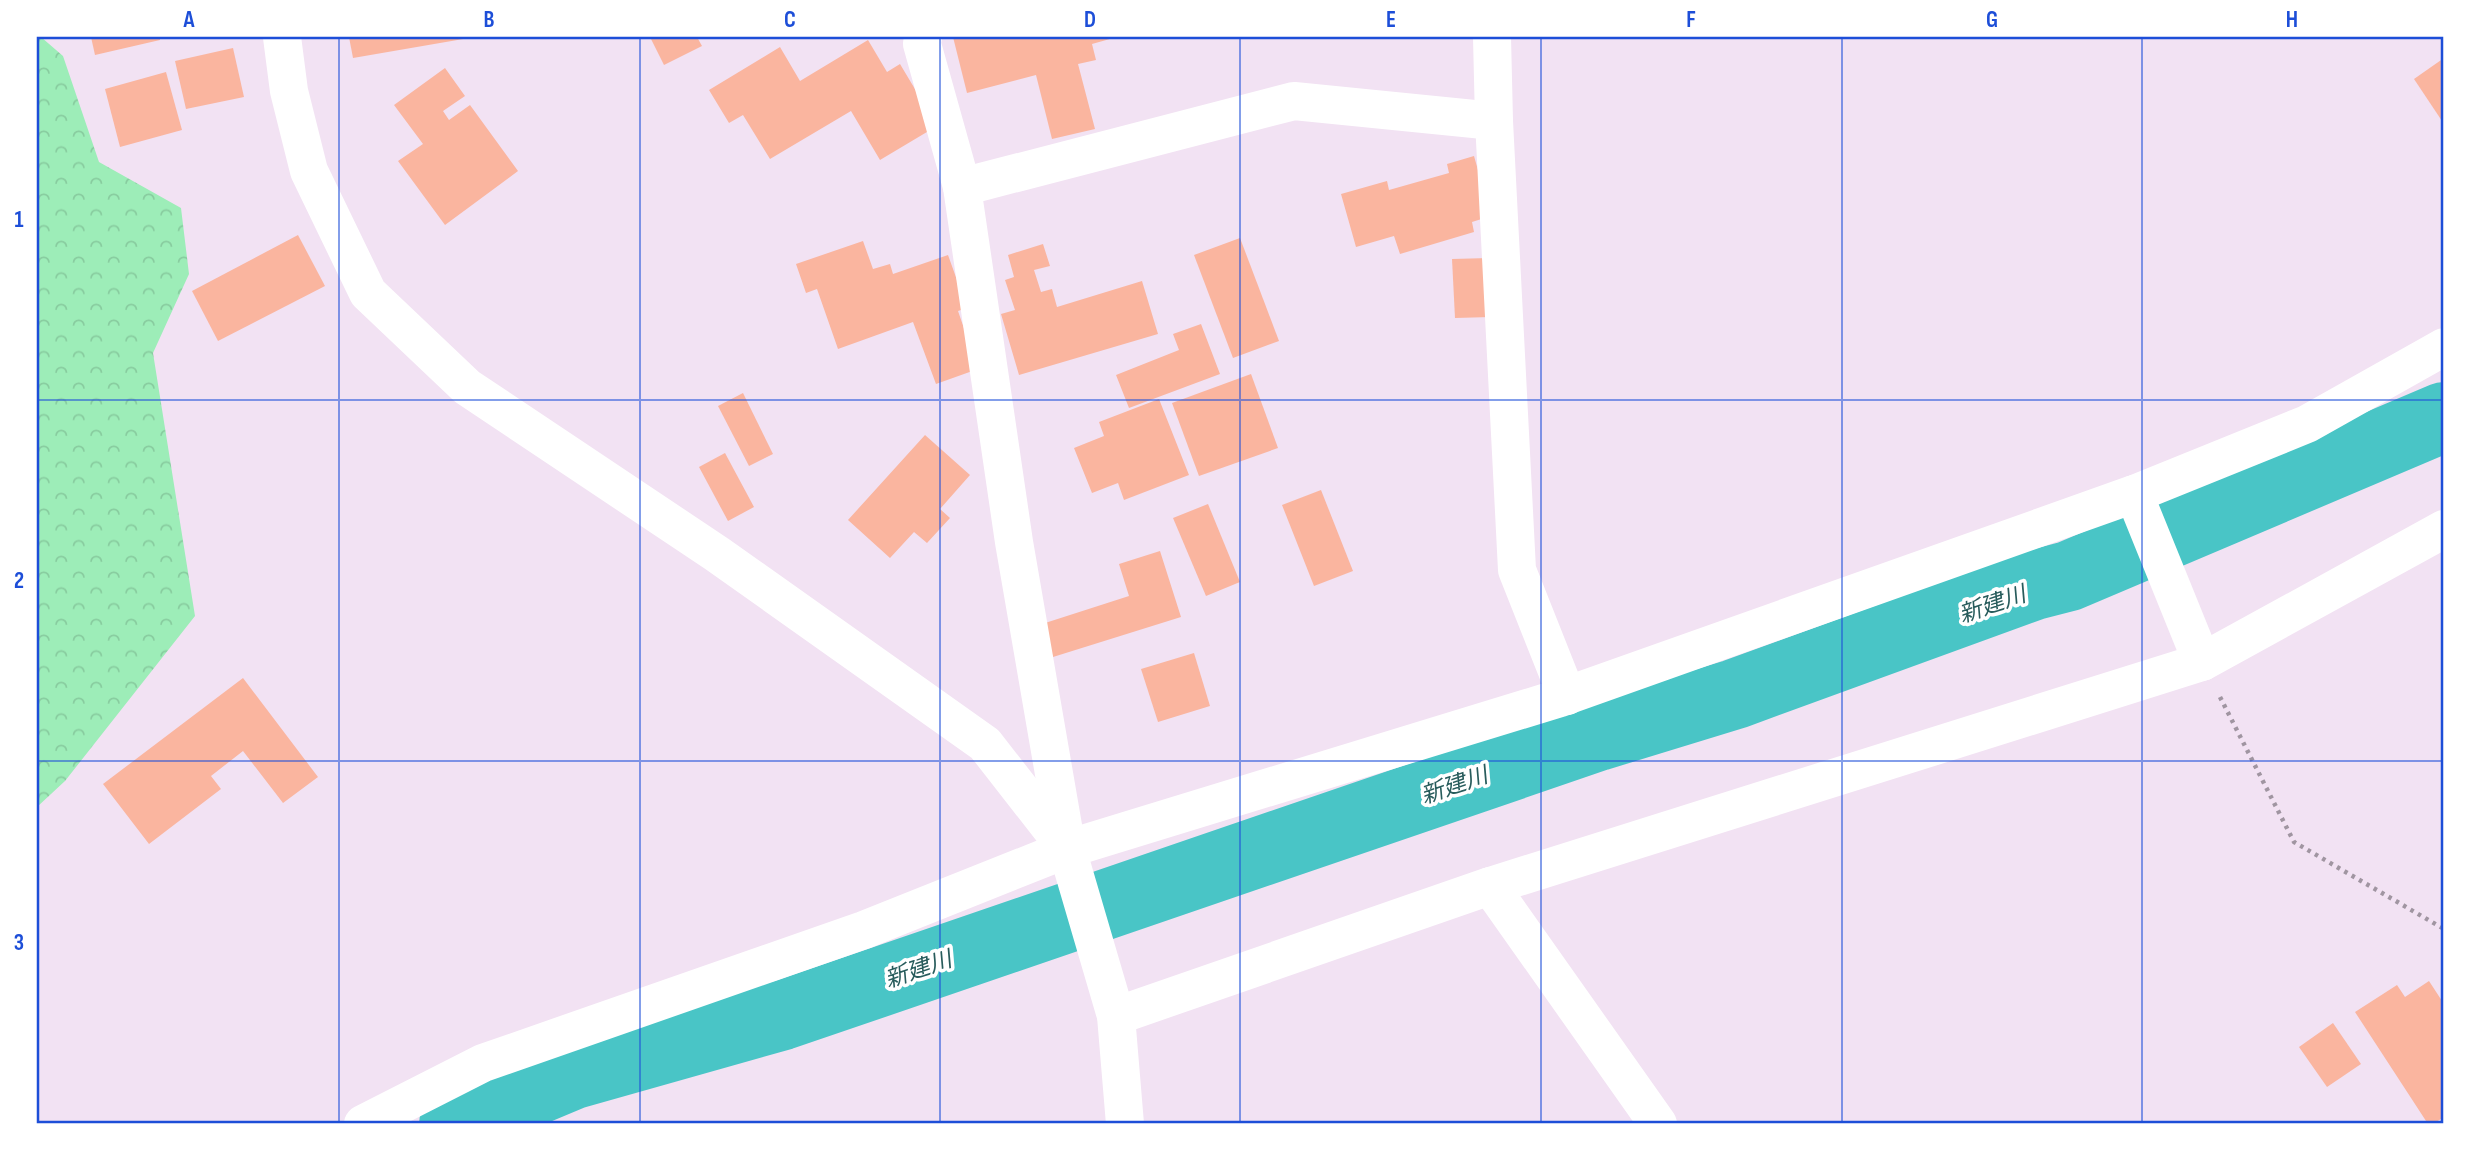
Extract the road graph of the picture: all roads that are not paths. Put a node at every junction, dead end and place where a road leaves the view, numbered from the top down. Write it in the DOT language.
graph roads {
  1 [pos="282,37"];
  2 [pos="923,37"];
  3 [pos="1492,37"];
  4 [pos="1494,121"];
  5 [pos="962,187"];
  6 [pos="2444,347"];
  7 [pos="2139,505"];
  8 [pos="2444,529"];
  9 [pos="2202,662"];
  10 [pos="1567,696"];
  11 [pos="1070,859"];
  12 [pos="1490,886"];
  13 [pos="1113,1008"];
  14 [pos="363,1124"];
  15 [pos="1125,1124"];
  16 [pos="1658,1124"];
  1 -- 11 [label="street"];
  2 -- 5 [label="street"];
  3 -- 4 [label="street"];
  4 -- 5 [label="street"];
  4 -- 10 [label="street"];
  5 -- 11 [label="street"];
  6 -- 7 [label="street"];
  7 -- 9 [label="street"];
  7 -- 10 [label="street"];
  8 -- 9 [label="street"];
  9 -- 12 [label="street"];
  10 -- 11 [label="street"];
  11 -- 13 [label="street"];
  11 -- 14 [label="street"];
  12 -- 13 [label="street"];
  12 -- 16 [label="street"];
  13 -- 15 [label="street"];
}
